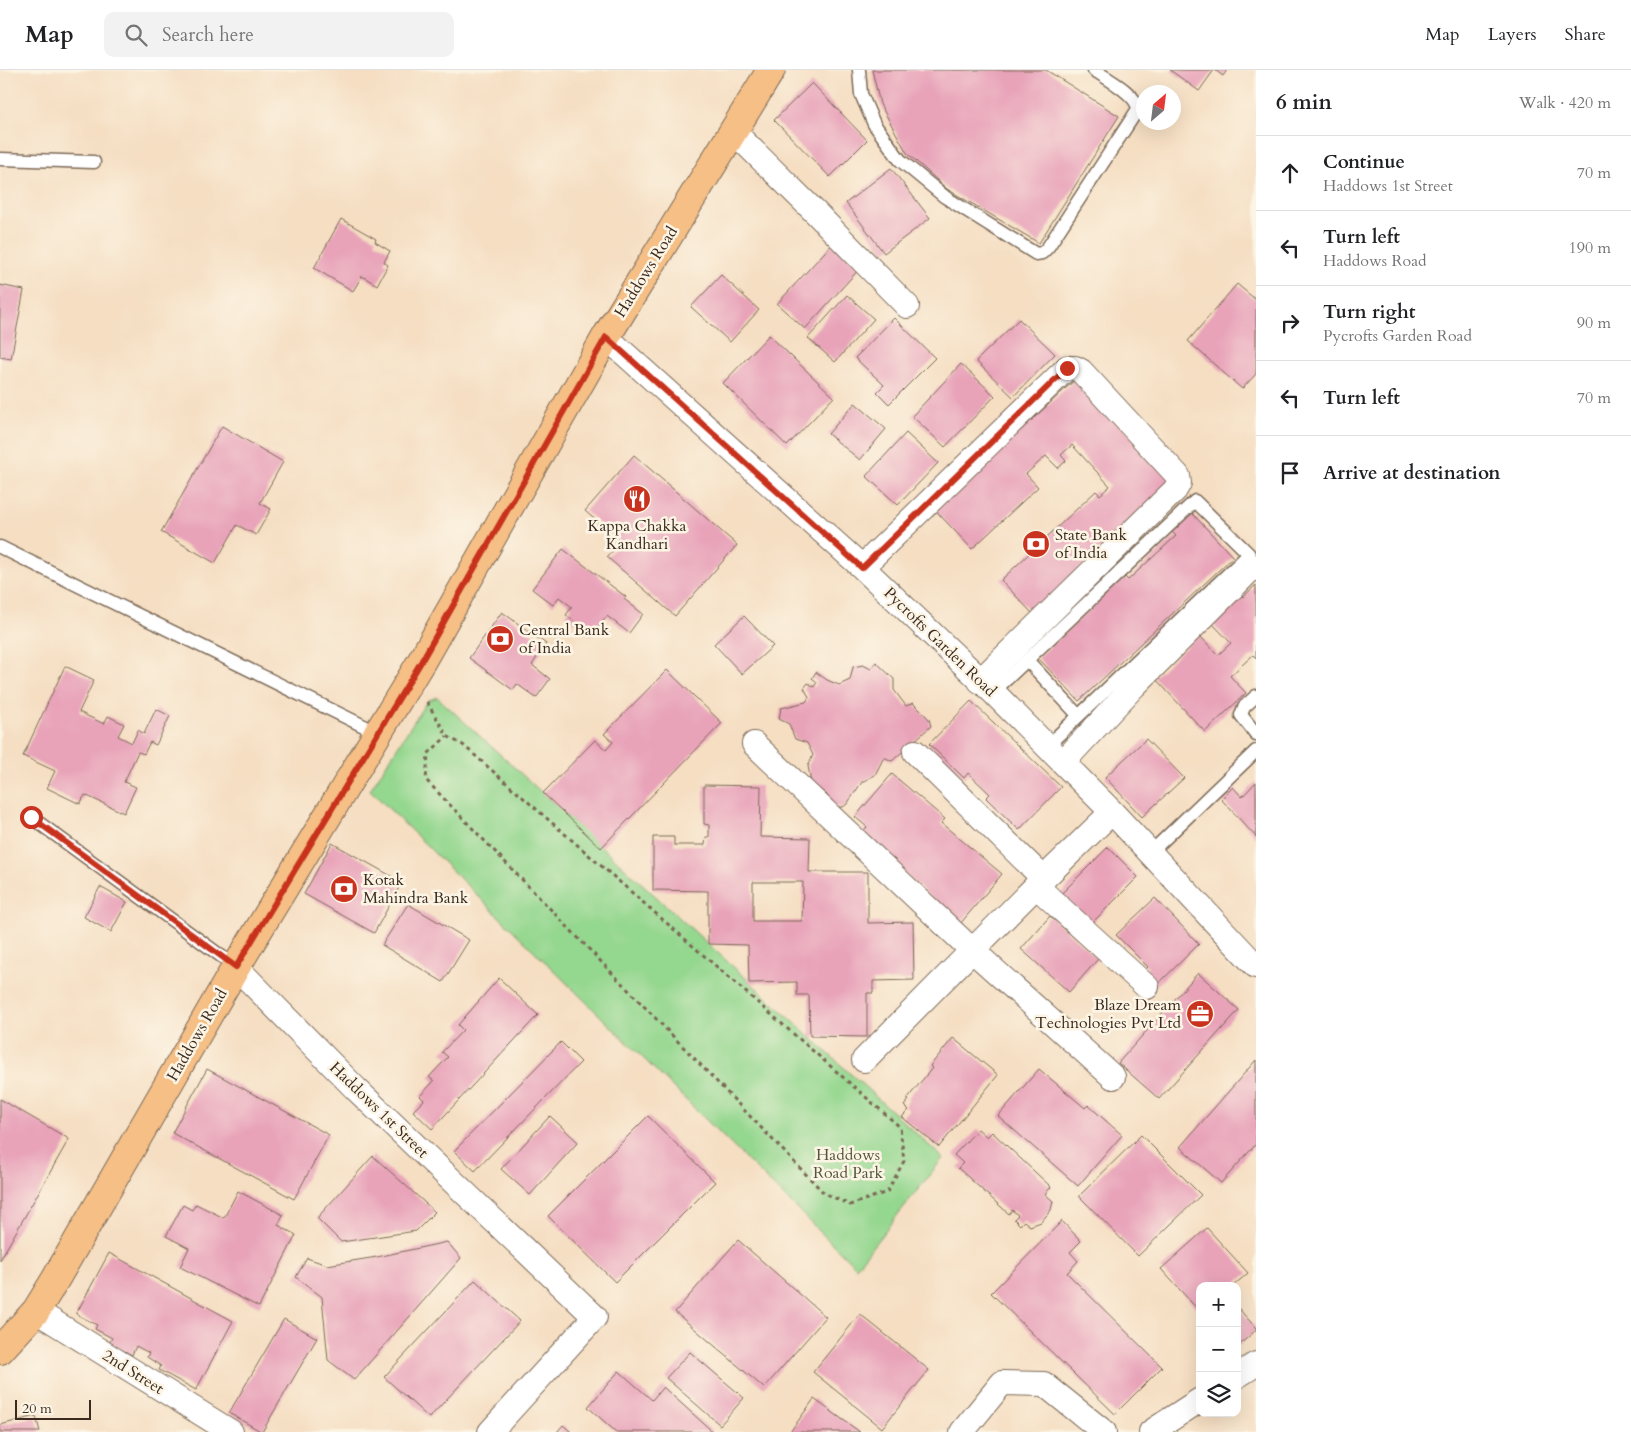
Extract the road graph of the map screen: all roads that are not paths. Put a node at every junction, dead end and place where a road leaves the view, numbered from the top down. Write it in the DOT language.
graph roads {
  1 [pos="771,70"];
  2 [pos="859,70"];
  3 [pos="1094,70"];
  4 [pos="733,131"];
  5 [pos="0,159"];
  6 [pos="94,162"];
  7 [pos="907,306"];
  8 [pos="606,337"];
  9 [pos="0,547"];
  10 [pos="1254,566"];
  11 [pos="862,568"];
  12 [pos="1027,660"];
  13 [pos="987,686"];
  14 [pos="1256,696"];
  15 [pos="1078,715"];
  16 [pos="378,733"];
  17 [pos="1256,734"];
  18 [pos="754,744"];
  19 [pos="1256,751"];
  20 [pos="915,752"];
  21 [pos="1056,753"];
  22 [pos="1112,812"];
  23 [pos="31,817"];
  24 [pos="1150,853"];
  25 [pos="1040,883"];
  26 [pos="973,951"];
  27 [pos="1256,966"];
  28 [pos="236,967"];
  29 [pos="1147,987"];
  30 [pos="864,1060"];
  31 [pos="1113,1077"];
  32 [pos="36,1311"];
  33 [pos="0,1350"];
  34 [pos="1256,1364"];
  35 [pos="1241,1373"];
  36 [pos="1196,1403"];
  37 [pos="231,1432"];
  38 [pos="490,1432"];
  39 [pos="962,1432"];
  40 [pos="1104,1432"];
  41 [pos="1151,1432"];
  1 -- 4 [label="main road, Haddows Road"];
  2 -- 3 [label="lane"];
  4 -- 7 [label="street"];
  4 -- 8 [label="main road, Haddows Road"];
  5 -- 6 [label="lane"];
  8 -- 11 [label="street, Pycrofts Garden Road"];
  8 -- 16 [label="main road, Haddows Road"];
  9 -- 16 [label="lane"];
  10 -- 21 [label="street"];
  11 -- 13 [label="street, Pycrofts Garden Road"];
  11 -- 13 [label="street"];
  12 -- 13 [label="lane"];
  12 -- 15 [label="lane"];
  12 -- 15 [label="lane"];
  13 -- 21 [label="street, Pycrofts Garden Road"];
  14 -- 17 [label="lane"];
  15 -- 21 [label="lane"];
  16 -- 28 [label="main road, Haddows Road"];
  18 -- 26 [label="street"];
  19 -- 24 [label="lane"];
  20 -- 25 [label="street"];
  21 -- 22 [label="street, Pycrofts Garden Road"];
  22 -- 24 [label="street, Pycrofts Garden Road"];
  22 -- 25 [label="street"];
  23 -- 28 [label="lane, Haddows 1st Street"];
  24 -- 27 [label="street, Pycrofts Garden Road"];
  25 -- 26 [label="street"];
  25 -- 29 [label="street"];
  26 -- 30 [label="street"];
  26 -- 31 [label="street"];
  28 -- 32 [label="main road, Haddows Road"];
  28 -- 38 [label="street, Haddows 1st Street"];
  32 -- 33 [label="main road, Haddows Road"];
  32 -- 37 [label="street, 2nd Street"];
  34 -- 35 [label="street"];
  36 -- 41 [label="street"];
  39 -- 40 [label="street"];
}
